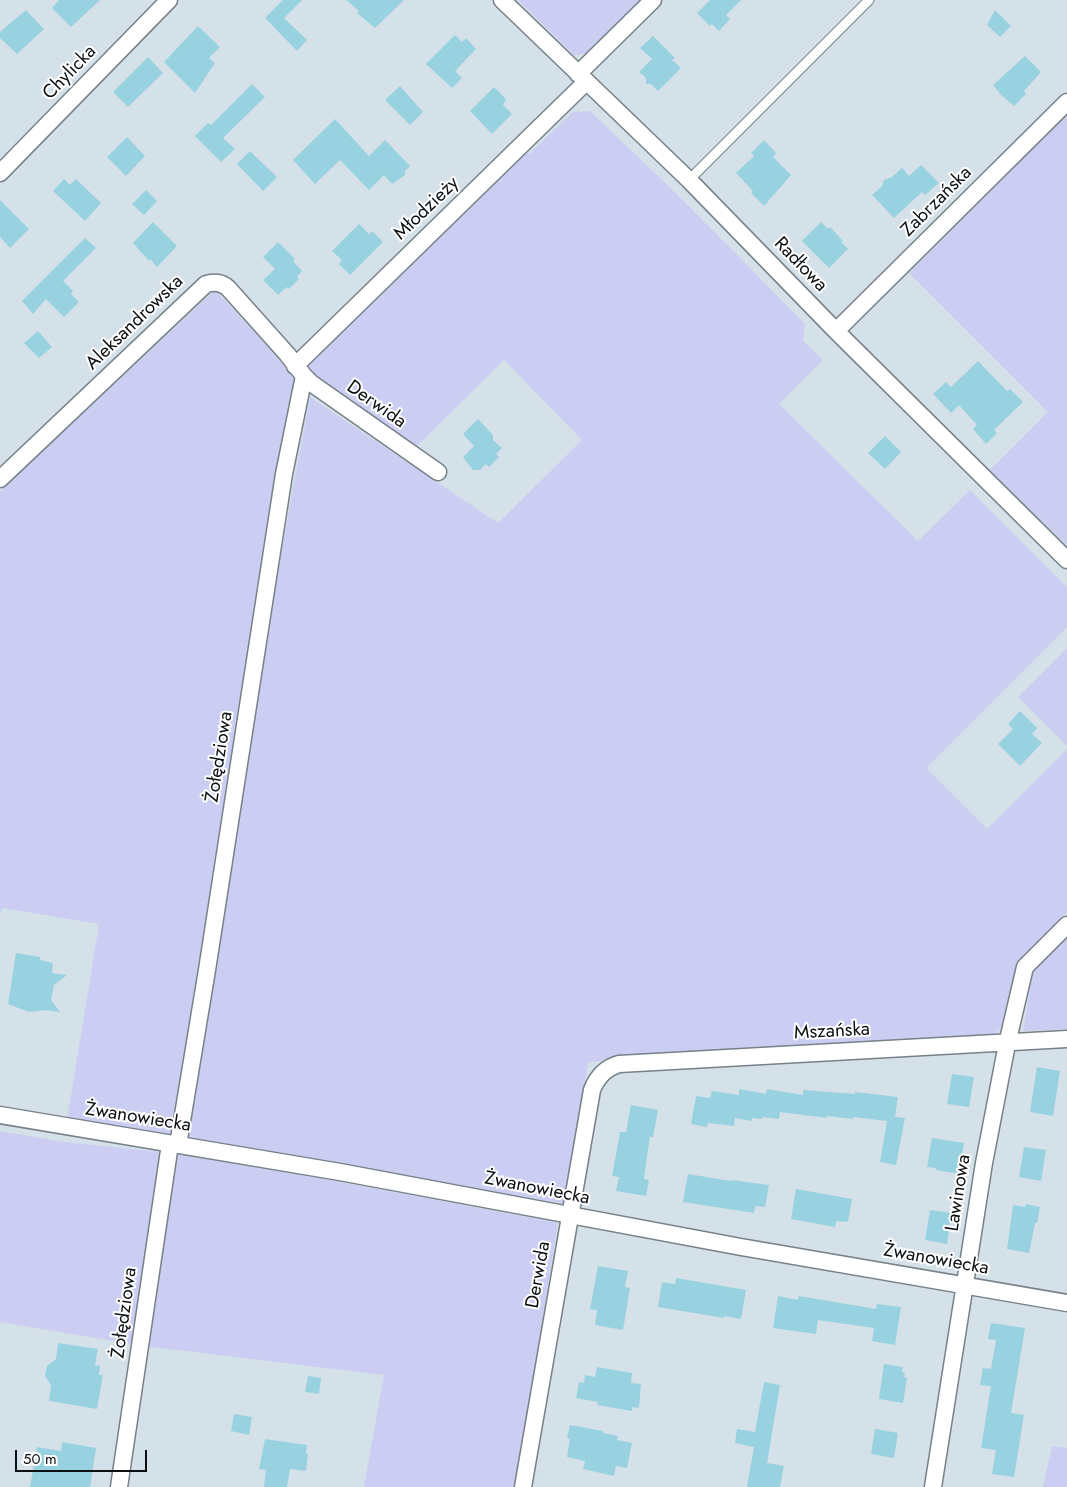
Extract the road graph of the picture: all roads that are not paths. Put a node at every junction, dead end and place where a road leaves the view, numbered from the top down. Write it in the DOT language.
graph roads {
  1 [pos="169,0"];
  2 [pos="502,0"];
  3 [pos="653,0"];
  4 [pos="869,0"];
  5 [pos="582,78"];
  6 [pos="1067,102"];
  7 [pos="0,173"];
  8 [pos="690,180"];
  9 [pos="836,331"];
  10 [pos="300,371"];
  11 [pos="438,472"];
  12 [pos="0,479"];
  13 [pos="1067,560"];
  14 [pos="1067,925"];
  15 [pos="1067,1040"];
  16 [pos="1007,1044"];
  17 [pos="602,1073"];
  18 [pos="0,1115"];
  19 [pos="174,1144"];
  20 [pos="570,1216"];
  21 [pos="965,1285"];
  22 [pos="1067,1303"];
  23 [pos="119,1487"];
  24 [pos="523,1487"];
  25 [pos="933,1487"];
  1 -- 7 [label="street, Chylicka"];
  2 -- 5 [label="street, Radłowa"];
  3 -- 5 [label="street, Młodzieży"];
  4 -- 8 [label="lane"];
  5 -- 8 [label="street, Radłowa"];
  5 -- 10 [label="street, Młodzieży"];
  6 -- 9 [label="street, Zabrzańska"];
  8 -- 9 [label="street, Radłowa"];
  9 -- 13 [label="street, Radłowa"];
  10 -- 11 [label="street, Derwida"];
  10 -- 12 [label="street, Aleksandrowska"];
  10 -- 19 [label="street, Żołędziowa"];
  14 -- 16 [label="street, Lawinowa"];
  15 -- 16 [label="street, Mszańska"];
  16 -- 17 [label="street, Mszańska"];
  16 -- 21 [label="street, Lawinowa"];
  17 -- 20 [label="street, Derwida"];
  18 -- 19 [label="street, Żwanowiecka"];
  19 -- 20 [label="street, Żwanowiecka"];
  19 -- 23 [label="street, Żołędziowa"];
  20 -- 21 [label="street, Żwanowiecka"];
  20 -- 24 [label="street, Derwida"];
  21 -- 22 [label="street, Żwanowiecka"];
  21 -- 25 [label="street, Lawinowa"];
}
